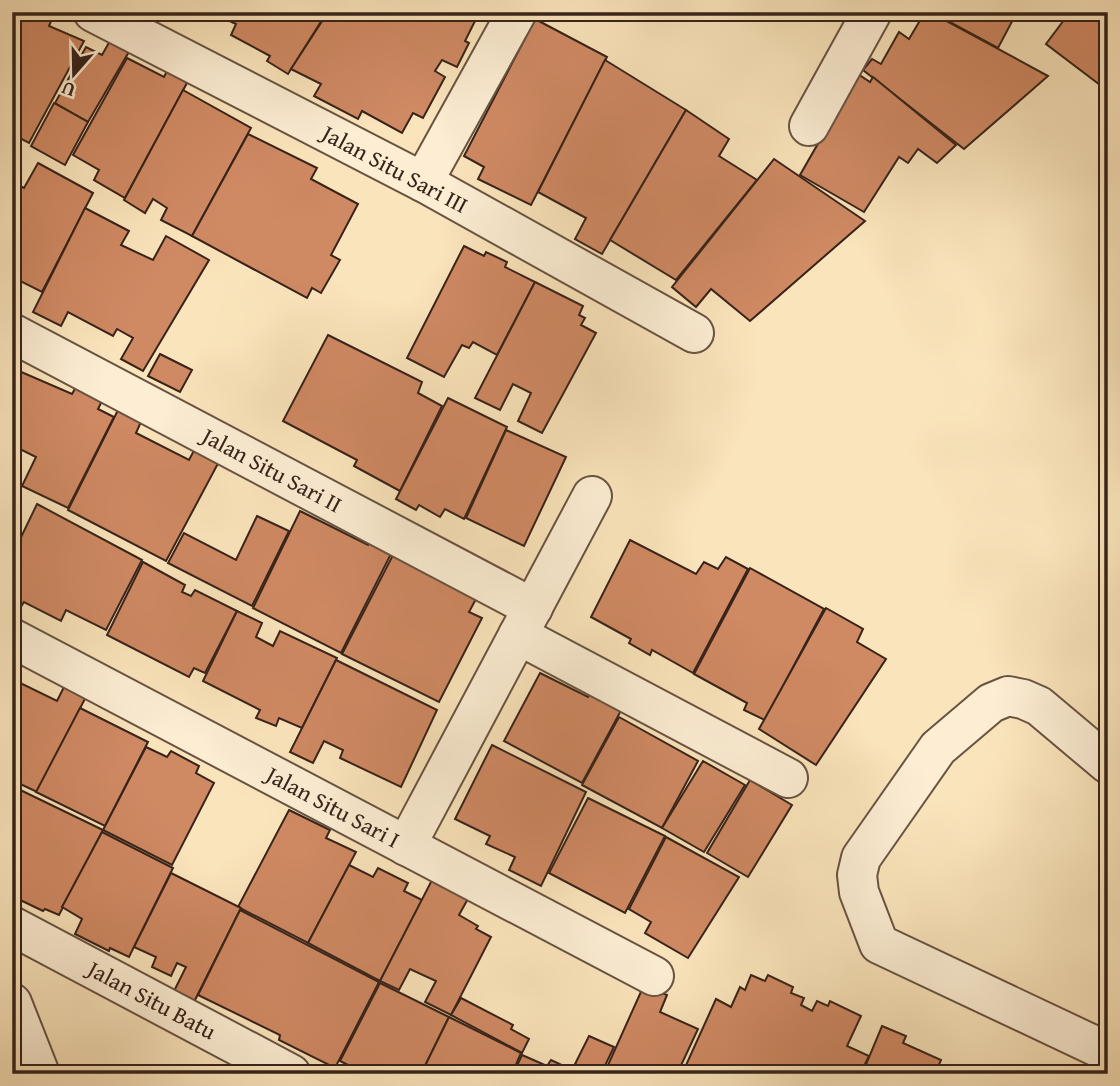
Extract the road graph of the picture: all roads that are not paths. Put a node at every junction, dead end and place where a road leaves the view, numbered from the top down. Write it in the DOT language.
graph roads {
  1 [pos="93,12"];
  2 [pos="517,12"];
  3 [pos="872,12"];
  4 [pos="809,126"];
  5 [pos="423,182"];
  6 [pos="12,333"];
  7 [pos="694,333"];
  8 [pos="592,496"];
  9 [pos="525,622"];
  10 [pos="12,638"];
  11 [pos="1108,764"];
  12 [pos="788,778"];
  13 [pos="407,846"];
  14 [pos="12,926"];
  15 [pos="654,976"];
  16 [pos="12,1003"];
  17 [pos="1108,1052"];
  18 [pos="280,1072"];
  19 [pos="40,1074"];
  1 -- 5 [label="street, Jalan Situ Sari III"];
  2 -- 5 [label="street"];
  3 -- 4 [label="street"];
  5 -- 7 [label="street, Jalan Situ Sari III"];
  6 -- 9 [label="street, Jalan Situ Sari II"];
  8 -- 9 [label="street"];
  9 -- 12 [label="street, Jalan Situ Sari II"];
  9 -- 13 [label="street"];
  10 -- 13 [label="street, Jalan Situ Sari I"];
  11 -- 17 [label="street"];
  13 -- 15 [label="street, Jalan Situ Sari I"];
  14 -- 18 [label="street, Jalan Situ Batu"];
  16 -- 19 [label="street"];
}
